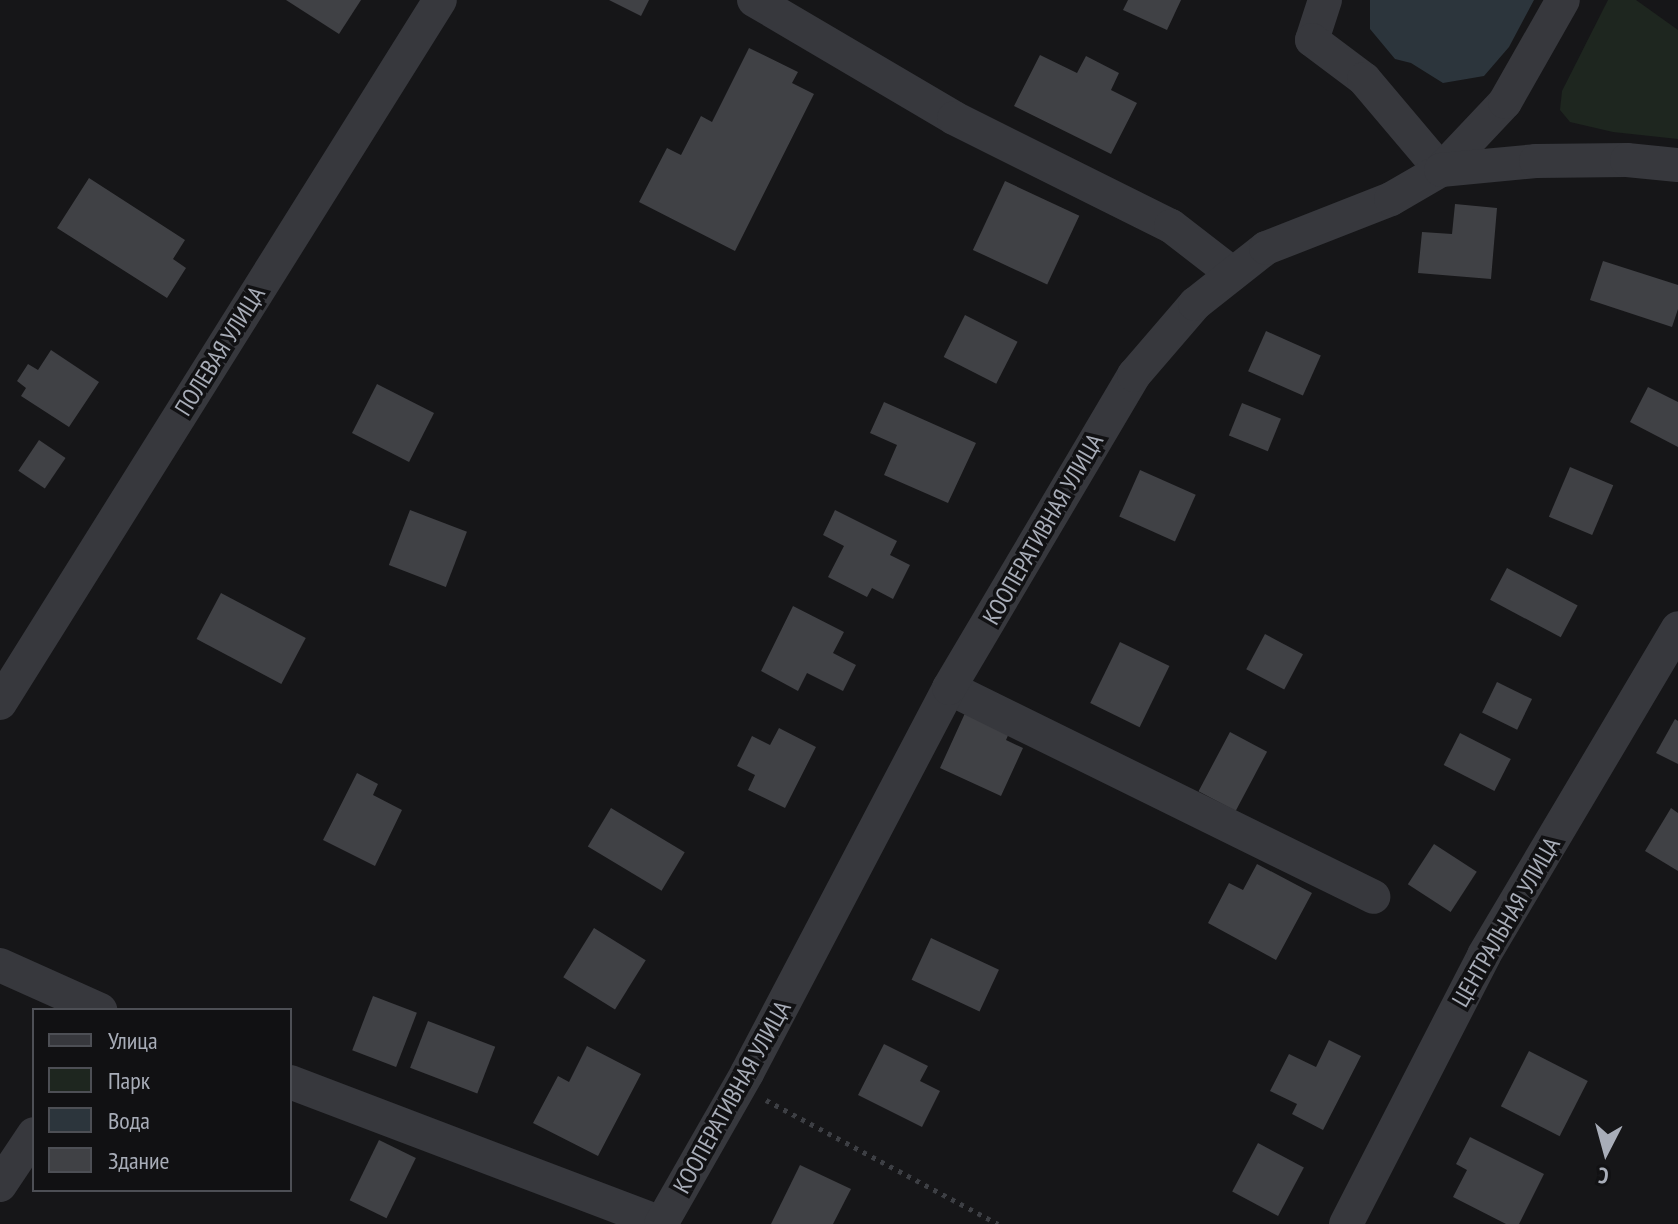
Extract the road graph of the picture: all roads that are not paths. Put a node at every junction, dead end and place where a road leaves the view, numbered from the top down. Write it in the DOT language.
graph roads {
  1 [pos="440,0"];
  2 [pos="754,0"];
  3 [pos="1325,0"];
  4 [pos="1563,0"];
  5 [pos="1678,165"];
  6 [pos="1441,170"];
  7 [pos="1233,274"];
  8 [pos="1678,628"];
  9 [pos="949,688"];
  10 [pos="0,703"];
  11 [pos="1373,897"];
  12 [pos="0,965"];
  13 [pos="96,1008"];
  14 [pos="292,1083"];
  15 [pos="32,1137"];
  16 [pos="0,1185"];
  17 [pos="661,1224"];
  18 [pos="1346,1224"];
  1 -- 10 [label="street, ПОЛЕВАЯ УЛИЦА"];
  2 -- 7 [label="street"];
  3 -- 6 [label="street"];
  4 -- 6 [label="street"];
  5 -- 6 [label="street, КООПЕРАТИВНАЯ УЛИЦА"];
  6 -- 7 [label="street, КООПЕРАТИВНАЯ УЛИЦА"];
  7 -- 9 [label="street, КООПЕРАТИВНАЯ УЛИЦА"];
  8 -- 18 [label="street, ЦЕНТРАЛЬНАЯ УЛИЦА"];
  9 -- 11 [label="street"];
  9 -- 17 [label="street, КООПЕРАТИВНАЯ УЛИЦА"];
  12 -- 13 [label="street"];
  14 -- 17 [label="street"];
  15 -- 16 [label="street"];
}
